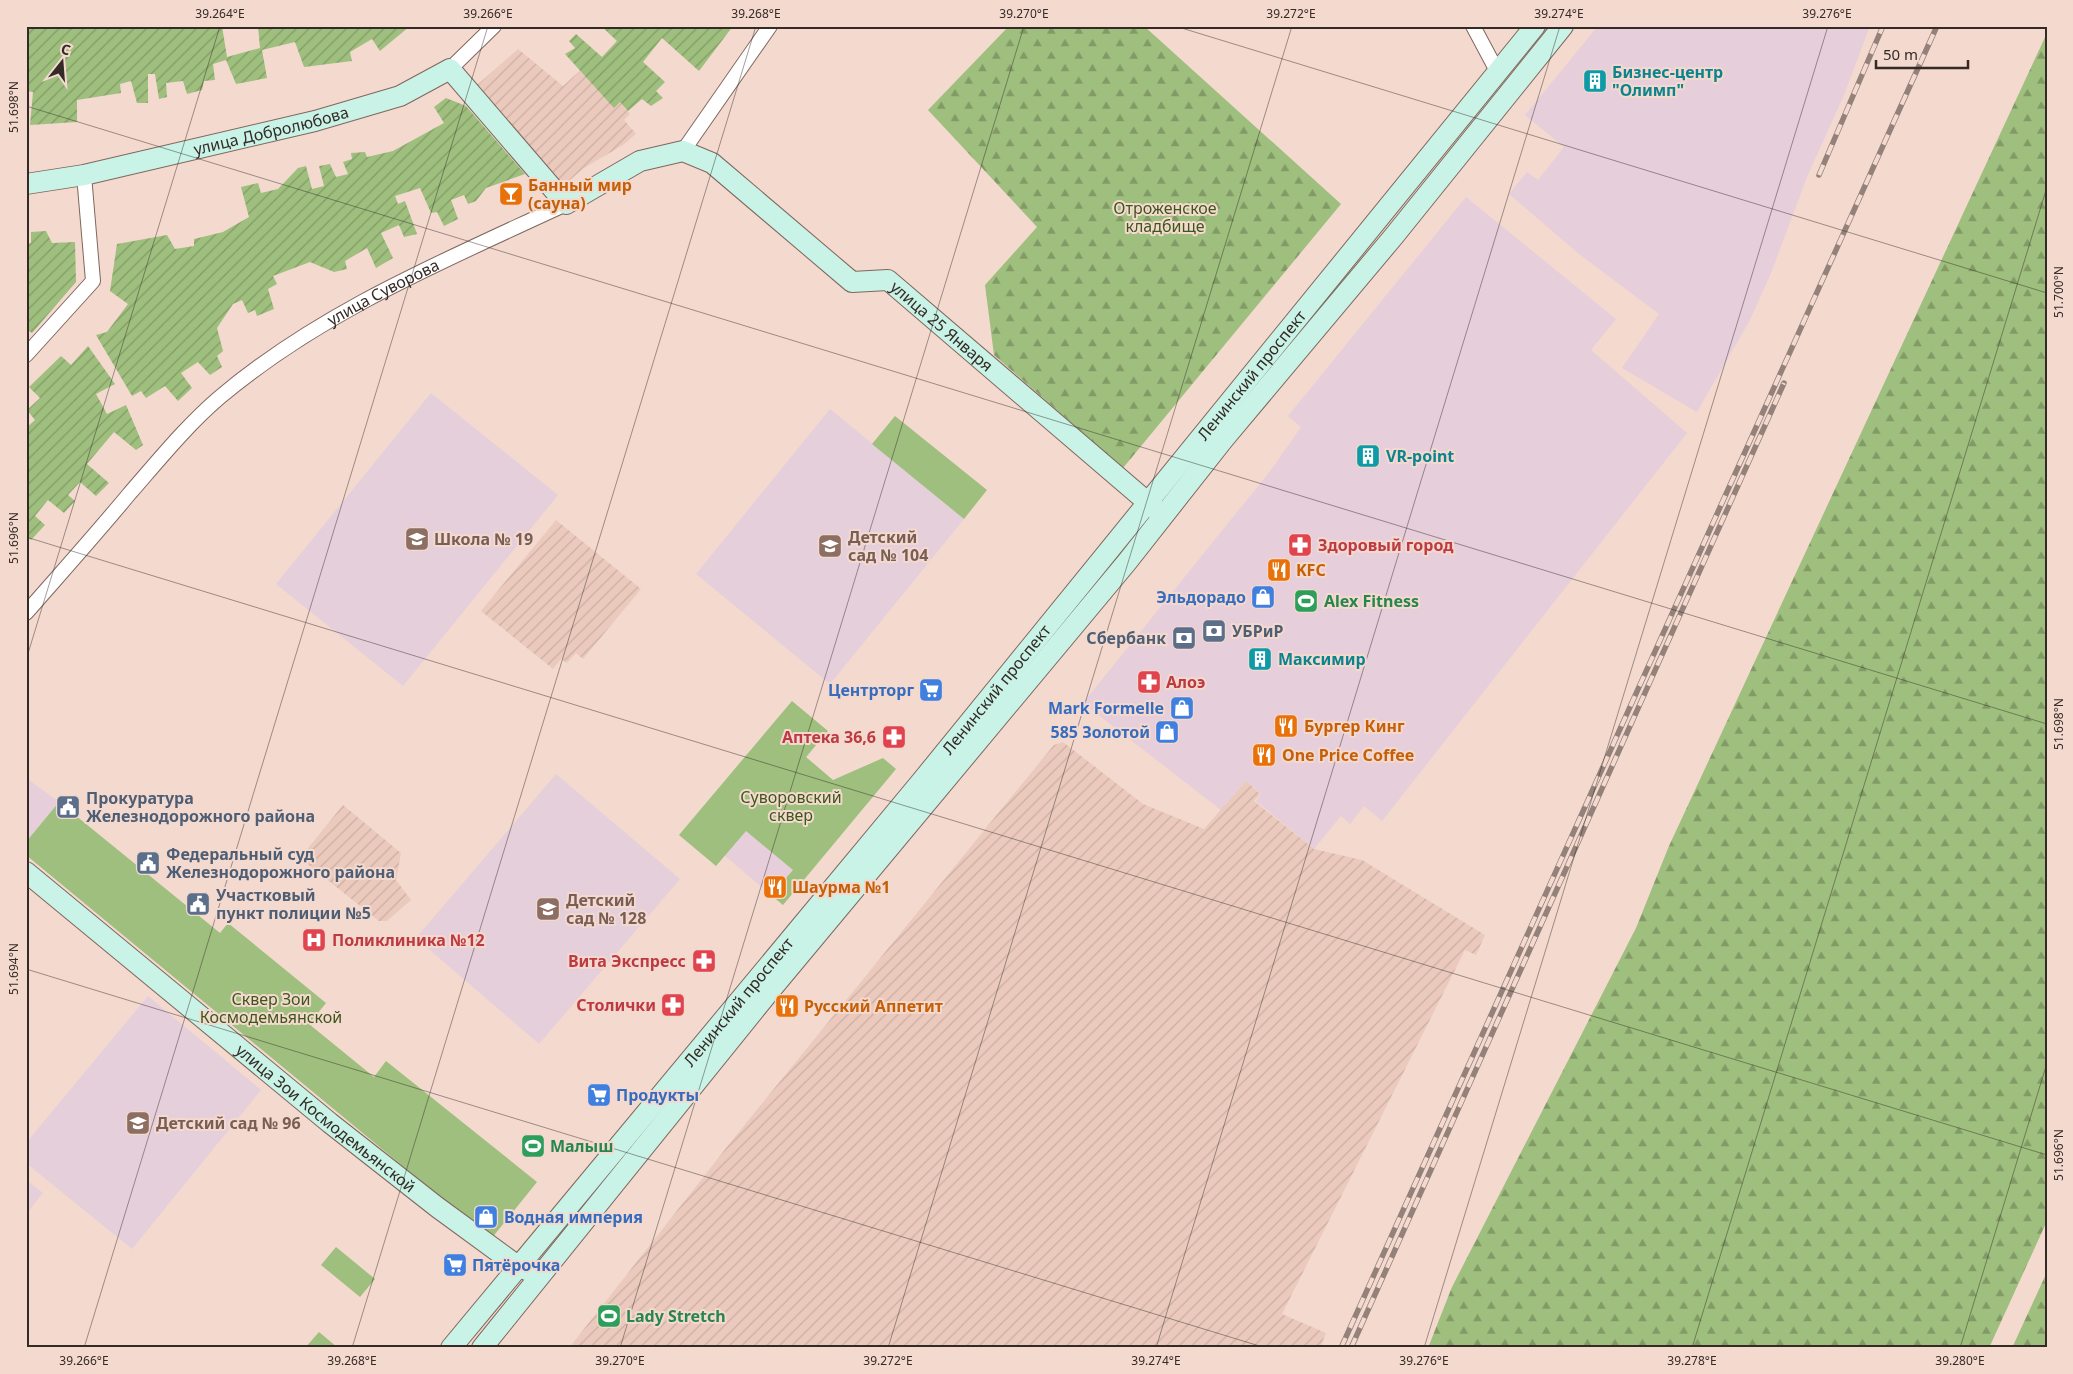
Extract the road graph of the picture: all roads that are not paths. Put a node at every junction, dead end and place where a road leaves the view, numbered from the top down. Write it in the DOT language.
graph roads {
  1 [pos="494,26"];
  2 [pos="770,26"];
  3 [pos="1473,26"];
  4 [pos="1535,26"];
  5 [pos="1563,26"];
  6 [pos="450,69"];
  7 [pos="1497,71"];
  8 [pos="1487,120"];
  9 [pos="683,151"];
  10 [pos="84,176"];
  11 [pos="26,184"];
  12 [pos="566,204"];
  13 [pos="26,355"];
  14 [pos="1148,502"];
  15 [pos="1164,516"];
  16 [pos="26,613"];
  17 [pos="26,872"];
  18 [pos="518,1267"];
  19 [pos="540,1276"];
  20 [pos="451,1348"];
  21 [pos="482,1348"];
  1 -- 6 [label="street, улица Добролюбова"];
  2 -- 9 [label="street"];
  3 -- 7 [label="street"];
  4 -- 7 [label="main road, Ленинский проспект"];
  5 -- 8 [label="main road, Ленинский проспект"];
  6 -- 10 [label="main road, улица Добролюбова"];
  6 -- 12 [label="main road"];
  7 -- 8 [label="main road"];
  7 -- 14 [label="main road, Ленинский проспект"];
  8 -- 15 [label="main road, Ленинский проспект"];
  9 -- 12 [label="main road, улица Суворова"];
  9 -- 14 [label="main road, улица 25 Января"];
  10 -- 11 [label="main road, улица Добролюбова"];
  10 -- 13 [label="street"];
  12 -- 16 [label="street, улица Суворова"];
  14 -- 15 [label="main road, улица 25 Января"];
  14 -- 18 [label="main road, Ленинский проспект"];
  15 -- 19 [label="main road, Ленинский проспект"];
  17 -- 18 [label="main road, улица Зои Космодемьянской"];
  18 -- 19 [label="main road, улица Зои Космодемьянской"];
  18 -- 20 [label="main road, Ленинский проспект"];
  19 -- 21 [label="main road, Ленинский проспект"];
}
